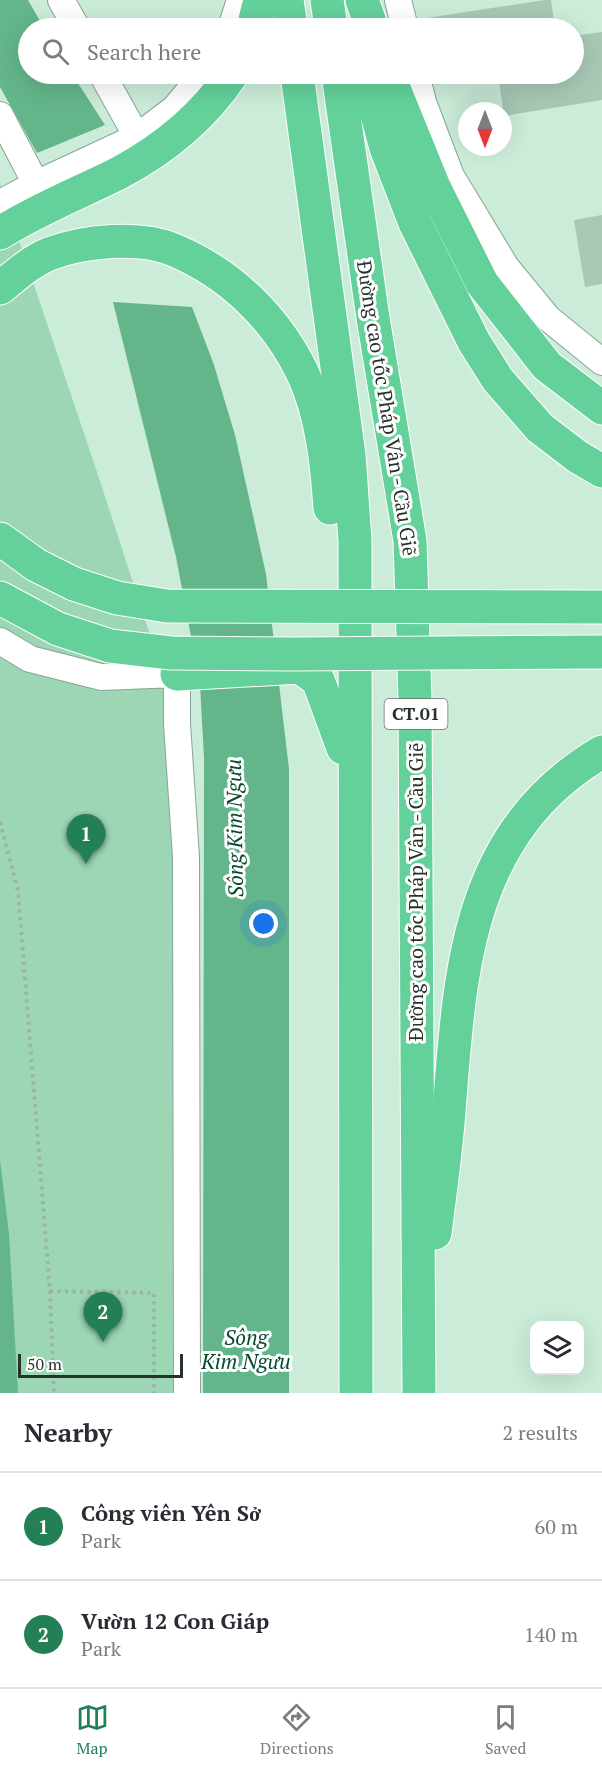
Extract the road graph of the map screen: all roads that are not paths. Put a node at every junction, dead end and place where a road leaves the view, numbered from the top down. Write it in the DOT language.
graph roads {
  1 [pos="62,0"];
  2 [pos="240,0"];
  3 [pos="260,0"];
  4 [pos="287,0"];
  5 [pos="327,0"];
  6 [pos="346,0"];
  7 [pos="362,0"];
  8 [pos="398,0"];
  9 [pos="72,18"];
  10 [pos="234,18"];
  11 [pos="256,18"];
  12 [pos="290,18"];
  13 [pos="330,18"];
  14 [pos="351,18"];
  15 [pos="368,18"];
  16 [pos="402,18"];
  17 [pos="108,84"];
  18 [pos="195,84"];
  19 [pos="224,84"];
  20 [pos="298,84"];
  21 [pos="339,84"];
  22 [pos="369,84"];
  23 [pos="392,84"];
  24 [pos="418,84"];
  25 [pos="0,115"];
  26 [pos="137,137"];
  27 [pos="36,184"];
  28 [pos="0,203"];
  29 [pos="0,233"];
  30 [pos="0,288"];
  31 [pos="602,362"];
  32 [pos="602,408"];
  33 [pos="602,471"];
  34 [pos="0,539"];
  35 [pos="0,598"];
  36 [pos="602,607"];
  37 [pos="0,641"];
  38 [pos="602,652"];
  39 [pos="185,674"];
  40 [pos="343,748"];
  41 [pos="602,752"];
  42 [pos="355,849"];
  43 [pos="419,1360"];
  44 [pos="187,1393"];
  45 [pos="356,1393"];
  46 [pos="419,1393"];
  1 -- 9 [label="street"];
  2 -- 10 [label="street"];
  3 -- 11 [label="highway"];
  4 -- 12 [label="highway"];
  5 -- 13 [label="highway"];
  6 -- 14 [label="highway"];
  7 -- 15 [label="highway"];
  8 -- 16 [label="street"];
  17 -- 26 [label="street"];
  18 -- 26 [label="street"];
  19 -- 29 [label="highway"];
  20 -- 42 [label="highway, Đường cao tốc Pháp Vân - Cầu Giẽ"];
  21 -- 43 [label="highway, Đường cao tốc Pháp Vân - Cầu Giẽ / CT.01"];
  22 -- 33 [label="highway"];
  23 -- 32 [label="highway"];
  24 -- 31 [label="street"];
  25 -- 27 [label="street"];
  26 -- 27 [label="street"];
  27 -- 28 [label="street"];
  30 -- 40 [label="highway"];
  34 -- 36 [label="highway, bridge"];
  35 -- 38 [label="highway, bridge"];
  37 -- 39 [label="street"];
  39 -- 40 [label="highway"];
  39 -- 44 [label="street"];
  40 -- 42 [label="highway"];
  41 -- 43 [label="highway"];
  42 -- 45 [label="highway, Đường cao tốc Pháp Vân - Cầu Giẽ"];
  43 -- 46 [label="highway, Đường cao tốc Pháp Vân - Cầu Giẽ / CT.01"];
}
